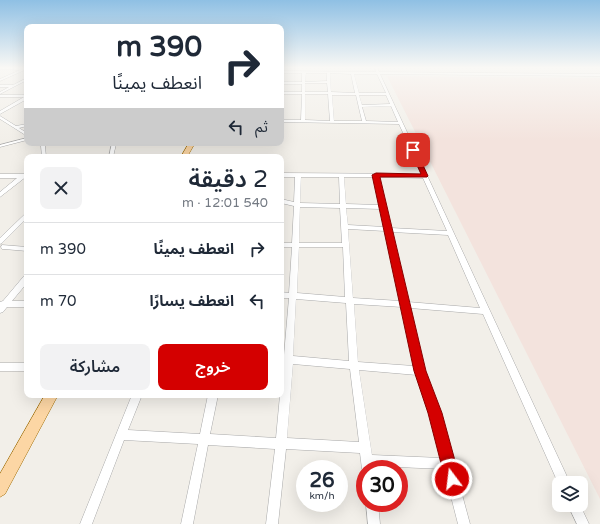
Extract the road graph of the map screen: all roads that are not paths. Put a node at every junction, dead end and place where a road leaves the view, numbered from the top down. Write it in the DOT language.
graph roads {
  1 [pos="284,93"];
  2 [pos="305,93"];
  3 [pos="330,93"];
  4 [pos="357,93"];
  5 [pos="387,94"];
  6 [pos="0,96"];
  7 [pos="24,97"];
  8 [pos="24,99"];
  9 [pos="392,105"];
  10 [pos="360,106"];
  11 [pos="0,113"];
  12 [pos="0,117"];
  13 [pos="284,121"];
  14 [pos="303,122"];
  15 [pos="332,122"];
  16 [pos="364,122"];
  17 [pos="401,123"];
  18 [pos="24,126"];
  19 [pos="17,127"];
  20 [pos="24,133"];
  21 [pos="24,140"];
  22 [pos="0,146"];
  23 [pos="284,174"];
  24 [pos="298,175"];
  25 [pos="341,175"];
  26 [pos="376,175"];
  27 [pos="0,176"];
  28 [pos="24,176"];
  29 [pos="425,176"];
  30 [pos="24,177"];
  31 [pos="0,194"];
  32 [pos="284,202"];
  33 [pos="298,205"];
  34 [pos="343,206"];
  35 [pos="384,207"];
  36 [pos="24,219"];
  37 [pos="344,227"];
  38 [pos="389,228"];
  39 [pos="450,233"];
  40 [pos="284,245"];
  41 [pos="296,245"];
  42 [pos="346,245"];
  43 [pos="1,246"];
  44 [pos="24,249"];
  45 [pos="24,281"];
  46 [pos="284,295"];
  47 [pos="294,296"];
  48 [pos="350,300"];
  49 [pos="24,304"];
  50 [pos="406,305"];
  51 [pos="2,306"];
  52 [pos="485,311"];
  53 [pos="284,359"];
  54 [pos="354,365"];
  55 [pos="0,367"];
  56 [pos="24,367"];
  57 [pos="420,371"];
  58 [pos="50,398"];
  59 [pos="136,398"];
  60 [pos="212,398"];
  61 [pos="283,398"];
  62 [pos="122,435"];
  63 [pos="205,439"];
  64 [pos="282,443"];
  65 [pos="366,448"];
  66 [pos="368,460"];
  67 [pos="408,464"];
  68 [pos="448,464"];
  69 [pos="561,476"];
  70 [pos="0,489"];
  71 [pos="373,512"];
  72 [pos="577,512"];
  73 [pos="86,524"];
  74 [pos="188,524"];
  75 [pos="272,524"];
  76 [pos="374,524"];
  77 [pos="464,524"];
  78 [pos="582,524"];
  1 -- 2 [label="street"];
  2 -- 3 [label="street"];
  2 -- 14 [label="street"];
  3 -- 4 [label="street"];
  3 -- 15 [label="street"];
  4 -- 5 [label="street"];
  4 -- 10 [label="street"];
  5 -- 9 [label="street"];
  6 -- 7 [label="street"];
  8 -- 11 [label="street"];
  9 -- 10 [label="street"];
  9 -- 17 [label="street"];
  10 -- 16 [label="street"];
  12 -- 19 [label="street"];
  13 -- 14 [label="street"];
  14 -- 15 [label="street"];
  15 -- 16 [label="street"];
  16 -- 17 [label="street"];
  17 -- 29 [label="street"];
  18 -- 19 [label="street"];
  19 -- 20 [label="street"];
  21 -- 22 [label="street"];
  23 -- 24 [label="street"];
  24 -- 25 [label="street"];
  24 -- 33 [label="street"];
  25 -- 26 [label="street"];
  25 -- 34 [label="street"];
  26 -- 29 [label="street"];
  26 -- 35 [label="street"];
  27 -- 28 [label="street"];
  29 -- 39 [label="street"];
  30 -- 31 [label="street"];
  32 -- 33 [label="street"];
  33 -- 34 [label="street"];
  33 -- 41 [label="street"];
  34 -- 35 [label="street"];
  34 -- 37 [label="street"];
  35 -- 38 [label="street"];
  36 -- 43 [label="street"];
  37 -- 38 [label="street"];
  37 -- 42 [label="street"];
  38 -- 39 [label="street"];
  38 -- 50 [label="street"];
  39 -- 52 [label="street"];
  40 -- 41 [label="street"];
  41 -- 42 [label="street"];
  41 -- 47 [label="street"];
  42 -- 48 [label="street"];
  43 -- 44 [label="street"];
  45 -- 51 [label="street"];
  46 -- 47 [label="street"];
  47 -- 48 [label="street"];
  47 -- 53 [label="street"];
  48 -- 50 [label="street"];
  48 -- 54 [label="street"];
  49 -- 51 [label="street"];
  50 -- 52 [label="street"];
  50 -- 57 [label="street"];
  52 -- 69 [label="street"];
  53 -- 54 [label="street"];
  54 -- 57 [label="street"];
  54 -- 65 [label="street"];
  55 -- 56 [label="street"];
  57 -- 68 [label="street"];
  58 -- 70 [label="main road"];
  59 -- 62 [label="street"];
  60 -- 63 [label="street"];
  61 -- 64 [label="street"];
  62 -- 63 [label="street"];
  62 -- 73 [label="street"];
  63 -- 64 [label="street"];
  63 -- 74 [label="street"];
  64 -- 65 [label="street"];
  64 -- 75 [label="street"];
  65 -- 66 [label="street"];
  67 -- 68 [label="street"];
  68 -- 77 [label="street"];
  71 -- 76 [label="street"];
  72 -- 78 [label="street"];
}
